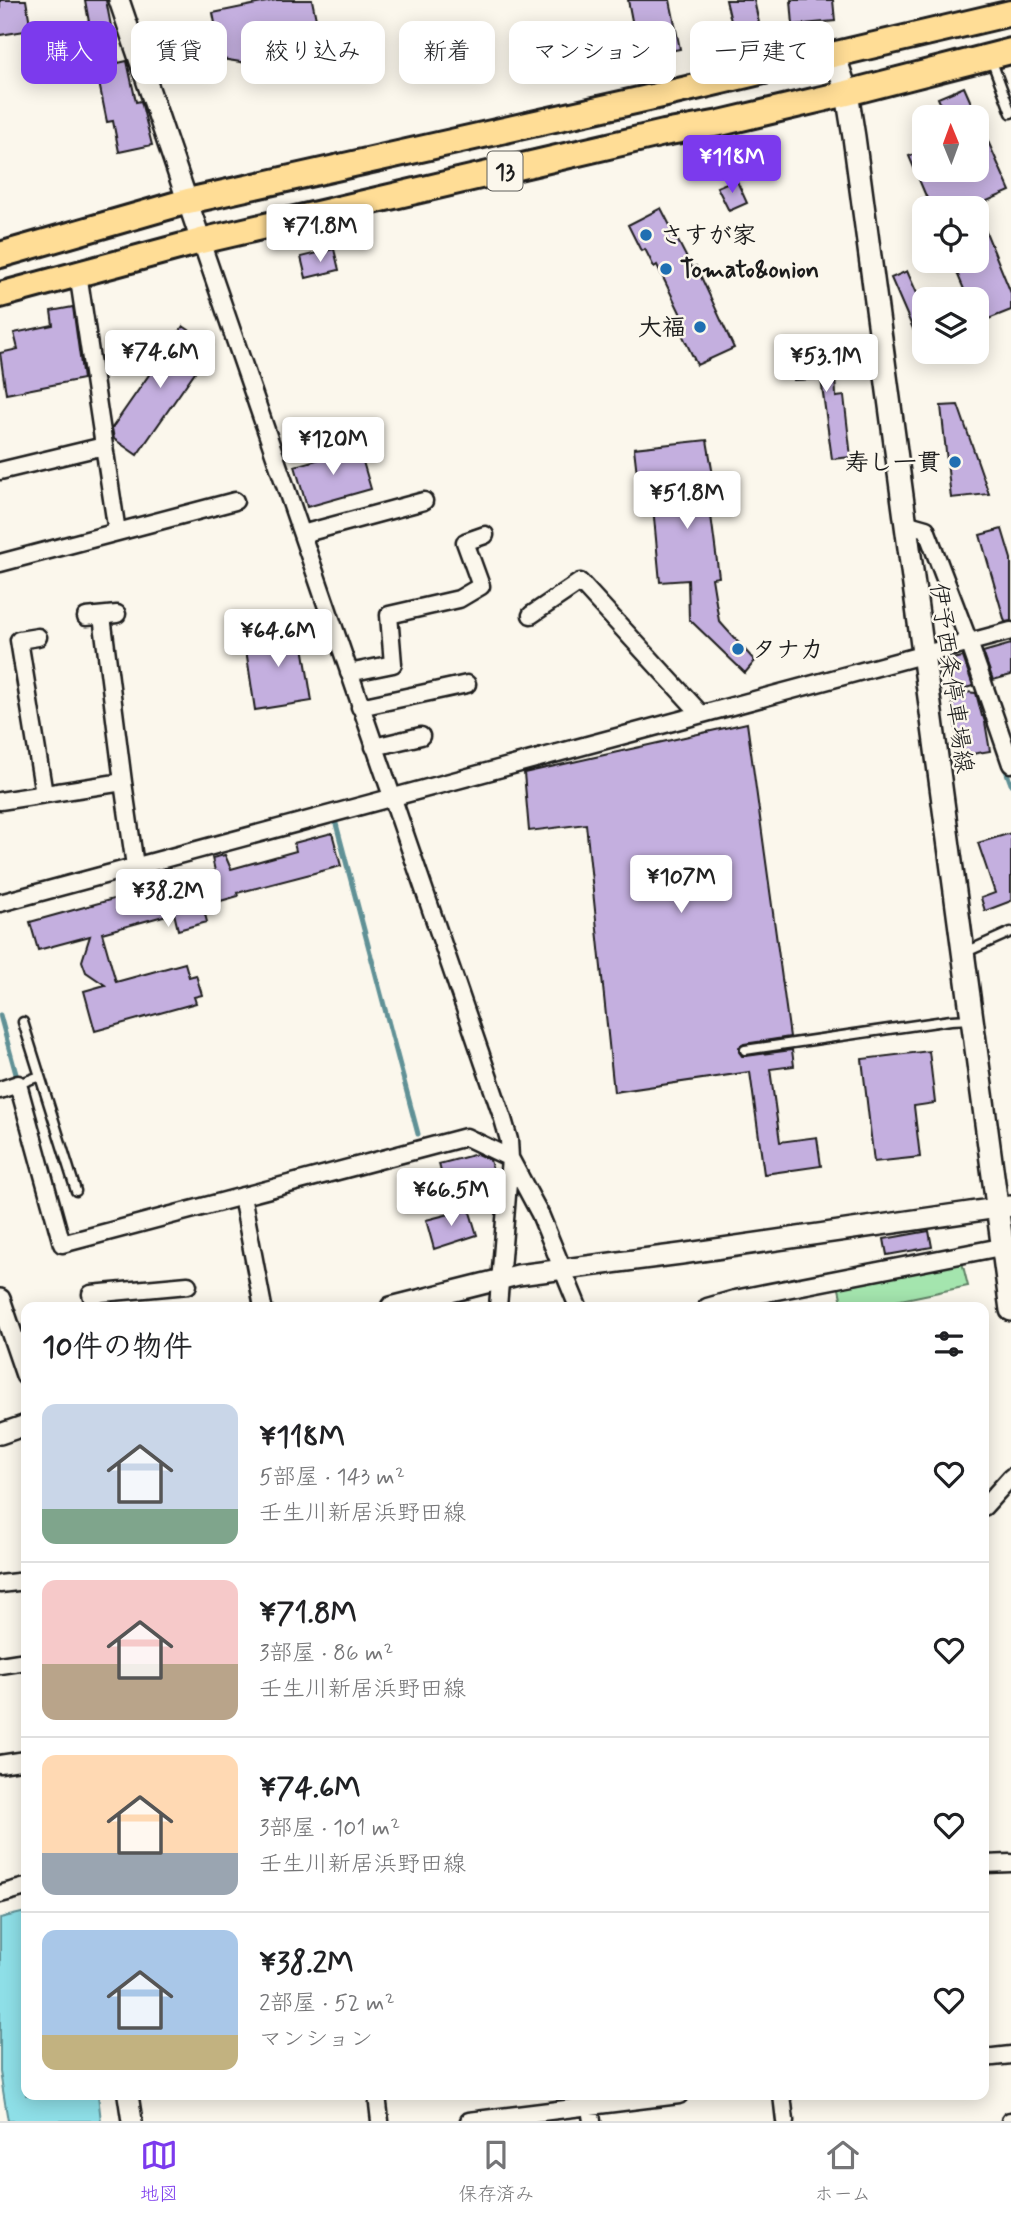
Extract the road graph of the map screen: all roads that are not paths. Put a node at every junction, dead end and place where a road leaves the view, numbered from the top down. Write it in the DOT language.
graph roads {
  1 [pos="119,0"];
  2 [pos="1011,13"];
  3 [pos="834,54"];
  4 [pos="1000,54"];
  5 [pos="708,84"];
  6 [pos="846,93"];
  7 [pos="1011,113"];
  8 [pos="188,201"];
  9 [pos="201,242"];
  10 [pos="0,255"];
  11 [pos="78,274"];
  12 [pos="0,295"];
  13 [pos="104,446"];
  14 [pos="0,471"];
  15 [pos="235,500"];
  16 [pos="425,502"];
  17 [pos="905,523"];
  18 [pos="117,532"];
  19 [pos="302,534"];
  20 [pos="485,535"];
  21 [pos="0,563"];
  22 [pos="531,615"];
  23 [pos="102,616"];
  24 [pos="1011,631"];
  25 [pos="38,637"];
  26 [pos="969,642"];
  27 [pos="922,655"];
  28 [pos="349,673"];
  29 [pos="467,684"];
  30 [pos="360,707"];
  31 [pos="701,714"];
  32 [pos="421,736"];
  33 [pos="374,747"];
  34 [pos="1011,764"];
  35 [pos="123,782"];
  36 [pos="44,794"];
  37 [pos="391,797"];
  38 [pos="0,801"];
  39 [pos="135,866"];
  40 [pos="0,903"];
  41 [pos="1011,932"];
  42 [pos="963,953"];
  43 [pos="972,1019"];
  44 [pos="23,1022"];
  45 [pos="745,1050"];
  46 [pos="40,1076"];
  47 [pos="18,1084"];
  48 [pos="0,1090"];
  49 [pos="510,1158"];
  50 [pos="76,1191"];
  51 [pos="242,1196"];
  52 [pos="1004,1207"];
  53 [pos="1007,1246"];
  54 [pos="562,1268"];
  55 [pos="500,1278"];
  56 [pos="188,1285"];
  57 [pos="0,1299"];
  58 [pos="93,1302"];
  59 [pos="262,1302"];
  60 [pos="410,1302"];
  61 [pos="498,1302"];
  62 [pos="576,1302"];
  63 [pos="724,1302"];
  64 [pos="1011,1310"];
  65 [pos="15,1346"];
  66 [pos="21,1427"];
  67 [pos="0,1434"];
  68 [pos="1011,1477"];
  69 [pos="989,1501"];
  70 [pos="21,1582"];
  71 [pos="0,1584"];
  72 [pos="21,1662"];
  73 [pos="0,1665"];
  74 [pos="21,1761"];
  75 [pos="0,1764"];
  76 [pos="1011,1863"];
  77 [pos="989,1864"];
  78 [pos="21,1888"];
  79 [pos="0,1894"];
  80 [pos="1011,2054"];
  81 [pos="989,2056"];
  82 [pos="129,2100"];
  83 [pos="378,2100"];
  84 [pos="641,2100"];
  85 [pos="783,2100"];
  86 [pos="590,2107"];
  87 [pos="132,2121"];
  88 [pos="380,2121"];
  89 [pos="469,2121"];
  90 [pos="785,2121"];
  1 -- 8 [label="street"];
  2 -- 3 [label="main road, 13"];
  3 -- 6 [label="main road, 伊予西条停車場線"];
  4 -- 6 [label="main road, 13"];
  4 -- 7 [label="lane"];
  5 -- 8 [label="main road, 13"];
  6 -- 9 [label="main road, 13"];
  6 -- 17 [label="main road, 伊予西条停車場線"];
  8 -- 9 [label="street"];
  8 -- 10 [label="main road, 13"];
  9 -- 11 [label="main road, 13"];
  9 -- 19 [label="street"];
  11 -- 12 [label="main road, 13"];
  11 -- 13 [label="street"];
  13 -- 14 [label="street"];
  13 -- 18 [label="street"];
  15 -- 18 [label="street"];
  16 -- 19 [label="street"];
  17 -- 26 [label="street"];
  17 -- 27 [label="main road, 伊予西条停車場線"];
  18 -- 21 [label="street"];
  19 -- 28 [label="street"];
  20 -- 28 [label="street"];
  22 -- 31 [label="street"];
  23 -- 35 [label="street"];
  24 -- 26 [label="street"];
  25 -- 36 [label="street"];
  26 -- 27 [label="street"];
  26 -- 34 [label="street"];
  27 -- 31 [label="street"];
  27 -- 42 [label="main road, 伊予西条停車場線"];
  28 -- 30 [label="street"];
  29 -- 30 [label="street"];
  30 -- 33 [label="street"];
  31 -- 37 [label="street"];
  32 -- 33 [label="street"];
  33 -- 37 [label="street"];
  35 -- 36 [label="street"];
  35 -- 39 [label="street"];
  36 -- 38 [label="street"];
  37 -- 39 [label="street"];
  37 -- 49 [label="street"];
  39 -- 40 [label="street"];
  41 -- 42 [label="lane"];
  42 -- 43 [label="main road, 伊予西条停車場線"];
  43 -- 45 [label="lane"];
  43 -- 52 [label="main road, 伊予西条停車場線"];
  44 -- 46 [label="lane"];
  46 -- 47 [label="lane"];
  46 -- 50 [label="lane"];
  47 -- 48 [label="street"];
  47 -- 51 [label="street"];
  49 -- 51 [label="street"];
  49 -- 54 [label="street"];
  49 -- 55 [label="street"];
  51 -- 59 [label="street"];
  52 -- 53 [label="main road, 伊予西条停車場線"];
  52 -- 54 [label="street"];
  53 -- 63 [label="street"];
  53 -- 64 [label="main road, 伊予西条停車場線"];
  54 -- 55 [label="street"];
  54 -- 62 [label="street"];
  55 -- 60 [label="street"];
  55 -- 61 [label="street"];
  56 -- 58 [label="street"];
  57 -- 65 [label="street"];
  66 -- 67 [label="street"];
  68 -- 69 [label="street"];
  70 -- 71 [label="street"];
  72 -- 73 [label="street"];
  74 -- 75 [label="street"];
  76 -- 77 [label="street"];
  78 -- 79 [label="street"];
  80 -- 81 [label="street"];
  82 -- 87 [label="street"];
  83 -- 88 [label="street"];
  84 -- 86 [label="street"];
  85 -- 90 [label="street"];
  86 -- 89 [label="street"];
}
